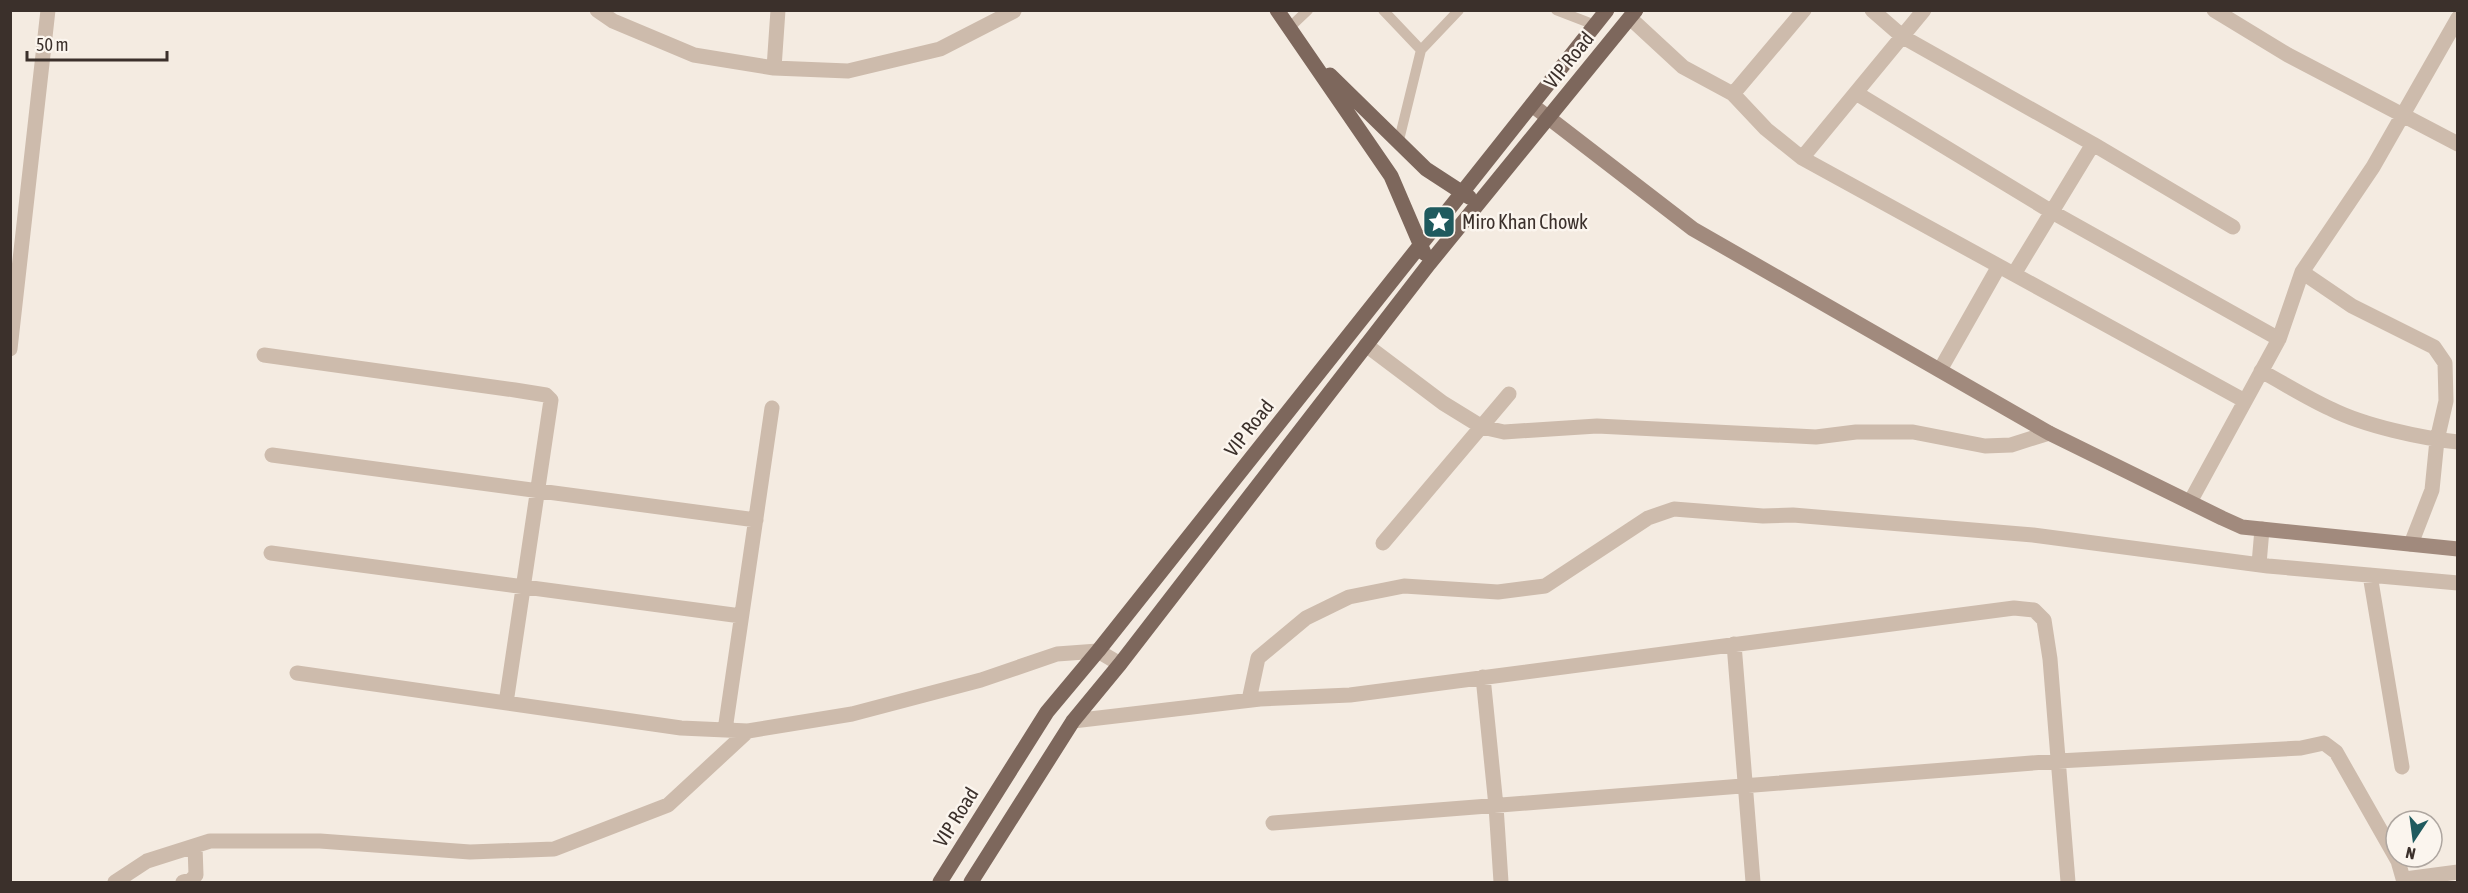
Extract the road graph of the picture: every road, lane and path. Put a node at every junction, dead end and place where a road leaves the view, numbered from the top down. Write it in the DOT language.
graph roads {
  1 [pos="48,10"];
  2 [pos="597,10"];
  3 [pos="778,10"];
  4 [pos="1277,10"];
  5 [pos="1308,10"];
  6 [pos="1383,10"];
  7 [pos="1459,10"];
  8 [pos="1556,10"];
  9 [pos="1607,10"];
  10 [pos="1804,10"];
  11 [pos="1872,10"];
  12 [pos="1924,10"];
  13 [pos="2214,10"];
  14 [pos="1014,11"];
  15 [pos="1633,14"];
  16 [pos="2457,18"];
  17 [pos="1595,25"];
  18 [pos="1289,28"];
  19 [pos="1903,37"];
  20 [pos="1300,45"];
  21 [pos="1421,50"];
  22 [pos="774,68"];
  23 [pos="1856,93"];
  24 [pos="1733,94"];
  25 [pos="1532,105"];
  26 [pos="2403,114"];
  27 [pos="1547,119"];
  28 [pos="1398,144"];
  29 [pos="2093,144"];
  30 [pos="2457,144"];
  31 [pos="1802,158"];
  32 [pos="1462,193"];
  33 [pos="1478,203"];
  34 [pos="2052,212"];
  35 [pos="2233,227"];
  36 [pos="1420,246"];
  37 [pos="1429,264"];
  38 [pos="1999,266"];
  39 [pos="2302,272"];
  40 [pos="2014,274"];
  41 [pos="2279,339"];
  42 [pos="1366,345"];
  43 [pos="10,349"];
  44 [pos="264,355"];
  45 [pos="1940,370"];
  46 [pos="2261,371"];
  47 [pos="1509,394"];
  48 [pos="2245,401"];
  49 [pos="772,408"];
  50 [pos="1482,427"];
  51 [pos="2049,433"];
  52 [pos="2437,440"];
  53 [pos="2457,442"];
  54 [pos="272,455"];
  55 [pos="537,490"];
  56 [pos="2190,502"];
  57 [pos="756,520"];
  58 [pos="2262,529"];
  59 [pos="1383,543"];
  60 [pos="2411,544"];
  61 [pos="2457,549"];
  62 [pos="271,553"];
  63 [pos="2259,564"];
  64 [pos="2370,575"];
  65 [pos="2457,583"];
  66 [pos="522,587"];
  67 [pos="741,616"];
  68 [pos="1734,645"];
  69 [pos="1098,651"];
  70 [pos="1120,664"];
  71 [pos="297,674"];
  72 [pos="1483,677"];
  73 [pos="1249,700"];
  74 [pos="506,703"];
  75 [pos="1073,721"];
  76 [pos="725,730"];
  77 [pos="748,731"];
  78 [pos="2058,761"];
  79 [pos="2402,768"];
  80 [pos="1745,786"];
  81 [pos="1496,806"];
  82 [pos="1273,823"];
  83 [pos="195,846"];
  84 [pos="2457,872"];
  85 [pos="2405,881"];
  86 [pos="115,882"];
  87 [pos="188,882"];
  88 [pos="940,882"];
  89 [pos="971,882"];
  90 [pos="1500,882"];
  91 [pos="1753,882"];
  92 [pos="2068,882"];
  1 -- 43 [label="street"];
  2 -- 22 [label="street"];
  3 -- 22 [label="street"];
  4 -- 18 [label="main road"];
  5 -- 18 [label="lane"];
  6 -- 21 [label="lane"];
  7 -- 21 [label="lane"];
  8 -- 17 [label="lane"];
  9 -- 17 [label="main road, VIP Road"];
  10 -- 24 [label="street"];
  11 -- 19 [label="street"];
  12 -- 19 [label="street"];
  13 -- 26 [label="street"];
  14 -- 22 [label="street"];
  15 -- 24 [label="street"];
  15 -- 27 [label="main road, VIP Road"];
  16 -- 26 [label="street"];
  17 -- 25 [label="main road, VIP Road"];
  18 -- 20 [label="main road"];
  19 -- 23 [label="street"];
  19 -- 29 [label="street"];
  20 -- 28 [label="main road"];
  20 -- 36 [label="main road"];
  21 -- 28 [label="lane"];
  23 -- 31 [label="street"];
  23 -- 34 [label="street"];
  24 -- 31 [label="street"];
  25 -- 27 [label="main road"];
  25 -- 32 [label="main road, VIP Road"];
  26 -- 30 [label="street"];
  26 -- 39 [label="street"];
  27 -- 33 [label="main road, VIP Road"];
  27 -- 45 [label="main road"];
  28 -- 32 [label="main road"];
  29 -- 34 [label="street"];
  29 -- 35 [label="street"];
  31 -- 38 [label="street"];
  32 -- 33 [label="main road"];
  32 -- 36 [label="main road, VIP Road"];
  33 -- 37 [label="main road, VIP Road"];
  34 -- 40 [label="street"];
  34 -- 41 [label="street"];
  36 -- 37 [label="main road"];
  36 -- 69 [label="main road, VIP Road"];
  37 -- 42 [label="main road, VIP Road"];
  38 -- 40 [label="street"];
  38 -- 45 [label="street"];
  39 -- 41 [label="street"];
  39 -- 52 [label="street"];
  40 -- 48 [label="street"];
  41 -- 46 [label="street"];
  42 -- 50 [label="street"];
  42 -- 70 [label="main road, VIP Road"];
  44 -- 55 [label="street"];
  45 -- 51 [label="main road"];
  46 -- 48 [label="street"];
  46 -- 52 [label="street"];
  47 -- 50 [label="street"];
  48 -- 56 [label="street"];
  49 -- 57 [label="street"];
  50 -- 51 [label="street"];
  50 -- 59 [label="street"];
  51 -- 56 [label="main road"];
  52 -- 53 [label="street"];
  52 -- 60 [label="street"];
  54 -- 55 [label="street"];
  55 -- 57 [label="street"];
  55 -- 66 [label="street"];
  56 -- 58 [label="main road"];
  57 -- 67 [label="street"];
  58 -- 60 [label="main road"];
  58 -- 63 [label="street"];
  60 -- 61 [label="main road"];
  62 -- 66 [label="street"];
  63 -- 64 [label="street"];
  63 -- 73 [label="street"];
  64 -- 65 [label="street"];
  64 -- 79 [label="street"];
  66 -- 67 [label="street"];
  66 -- 74 [label="street"];
  67 -- 76 [label="street"];
  68 -- 72 [label="street"];
  68 -- 78 [label="street"];
  68 -- 80 [label="street"];
  69 -- 70 [label="street"];
  69 -- 77 [label="street"];
  69 -- 88 [label="main road, VIP Road"];
  70 -- 75 [label="main road, VIP Road"];
  71 -- 74 [label="street"];
  72 -- 73 [label="street"];
  72 -- 81 [label="street"];
  73 -- 75 [label="street"];
  74 -- 76 [label="street"];
  75 -- 89 [label="main road, VIP Road"];
  76 -- 77 [label="street"];
  77 -- 83 [label="street"];
  78 -- 80 [label="street"];
  78 -- 85 [label="street"];
  78 -- 92 [label="street"];
  80 -- 81 [label="street"];
  80 -- 91 [label="street"];
  81 -- 82 [label="street"];
  81 -- 90 [label="street"];
  83 -- 86 [label="street"];
  83 -- 87 [label="street"];
  84 -- 85 [label="street"];
}
